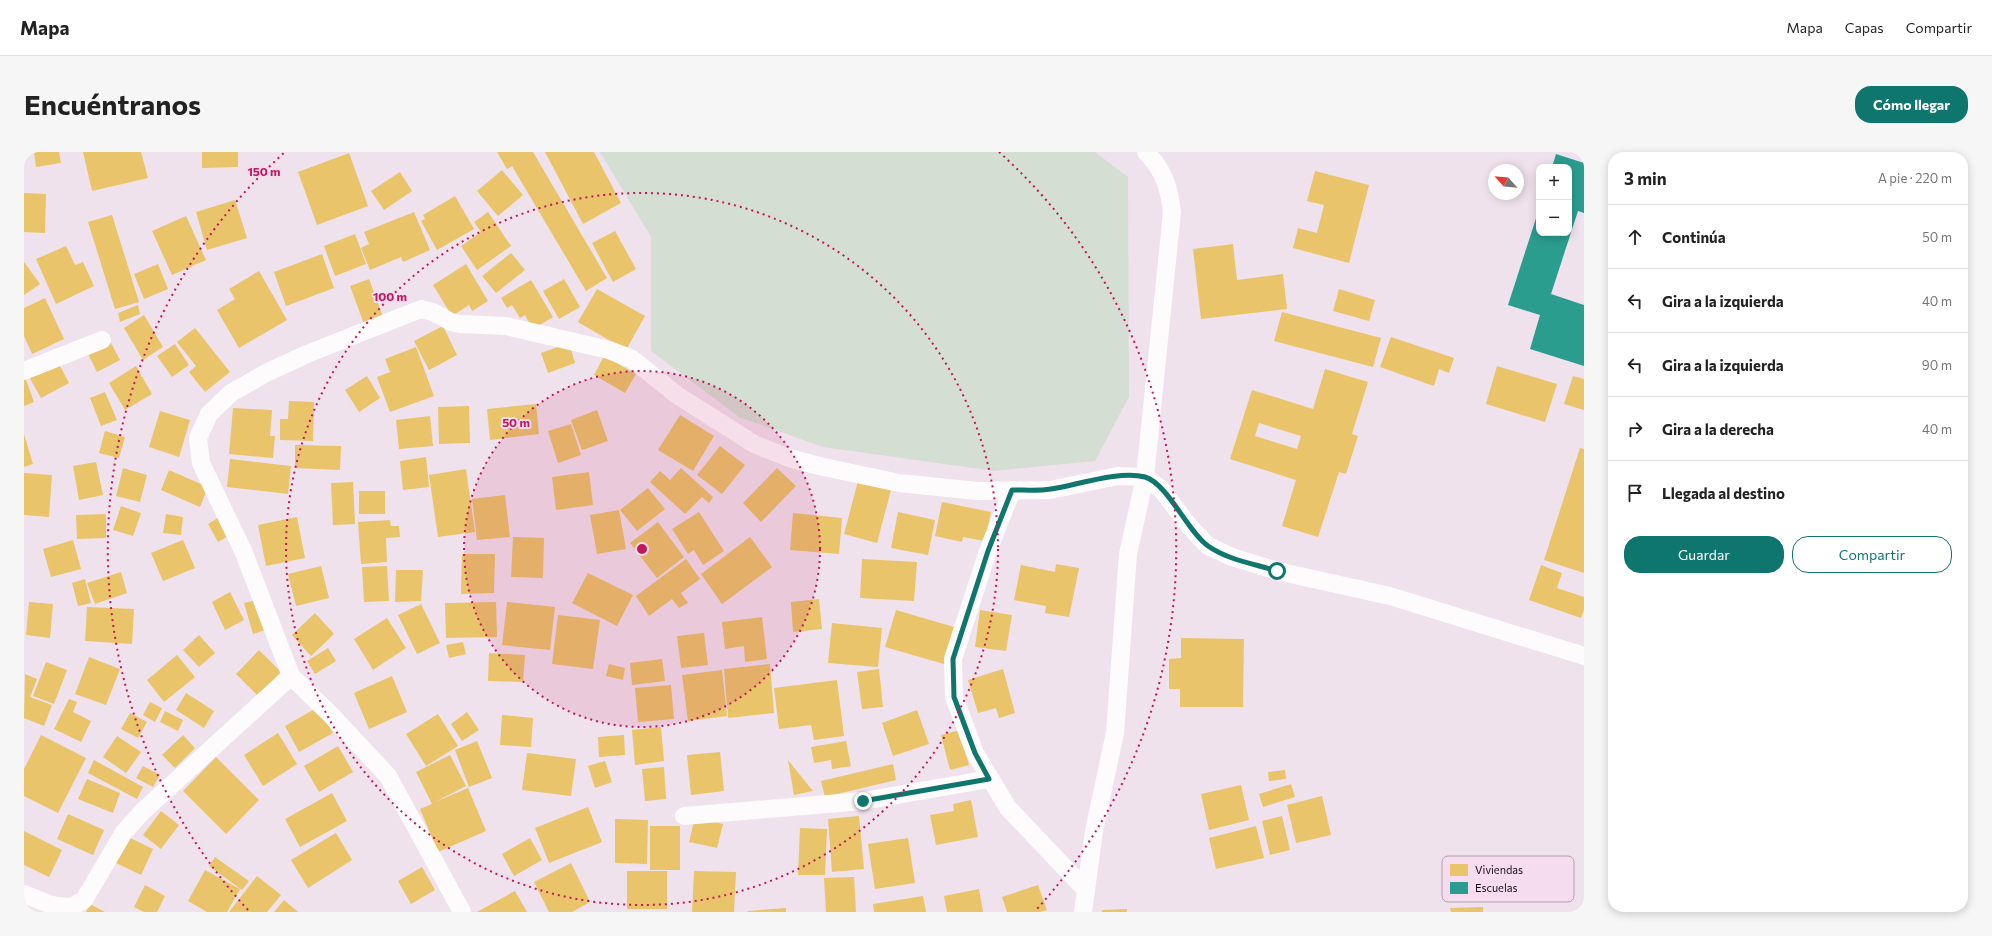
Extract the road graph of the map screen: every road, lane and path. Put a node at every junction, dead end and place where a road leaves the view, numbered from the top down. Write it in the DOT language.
graph roads {
  1 [pos="1146,152"];
  2 [pos="102,340"];
  3 [pos="24,371"];
  4 [pos="1145,477"];
  5 [pos="1012,490"];
  6 [pos="1584,656"];
  7 [pos="291,676"];
  8 [pos="989,779"];
  9 [pos="684,816"];
  10 [pos="1086,890"];
  11 [pos="24,894"];
  12 [pos="462,912"];
  13 [pos="1082,912"];
  1 -- 4 [label="street"];
  2 -- 3 [label="street"];
  4 -- 5 [label="street"];
  4 -- 6 [label="street"];
  4 -- 10 [label="street"];
  5 -- 7 [label="street"];
  5 -- 8 [label="street"];
  7 -- 11 [label="street"];
  7 -- 12 [label="street"];
  8 -- 9 [label="street"];
  8 -- 10 [label="street"];
  10 -- 13 [label="street"];
}
